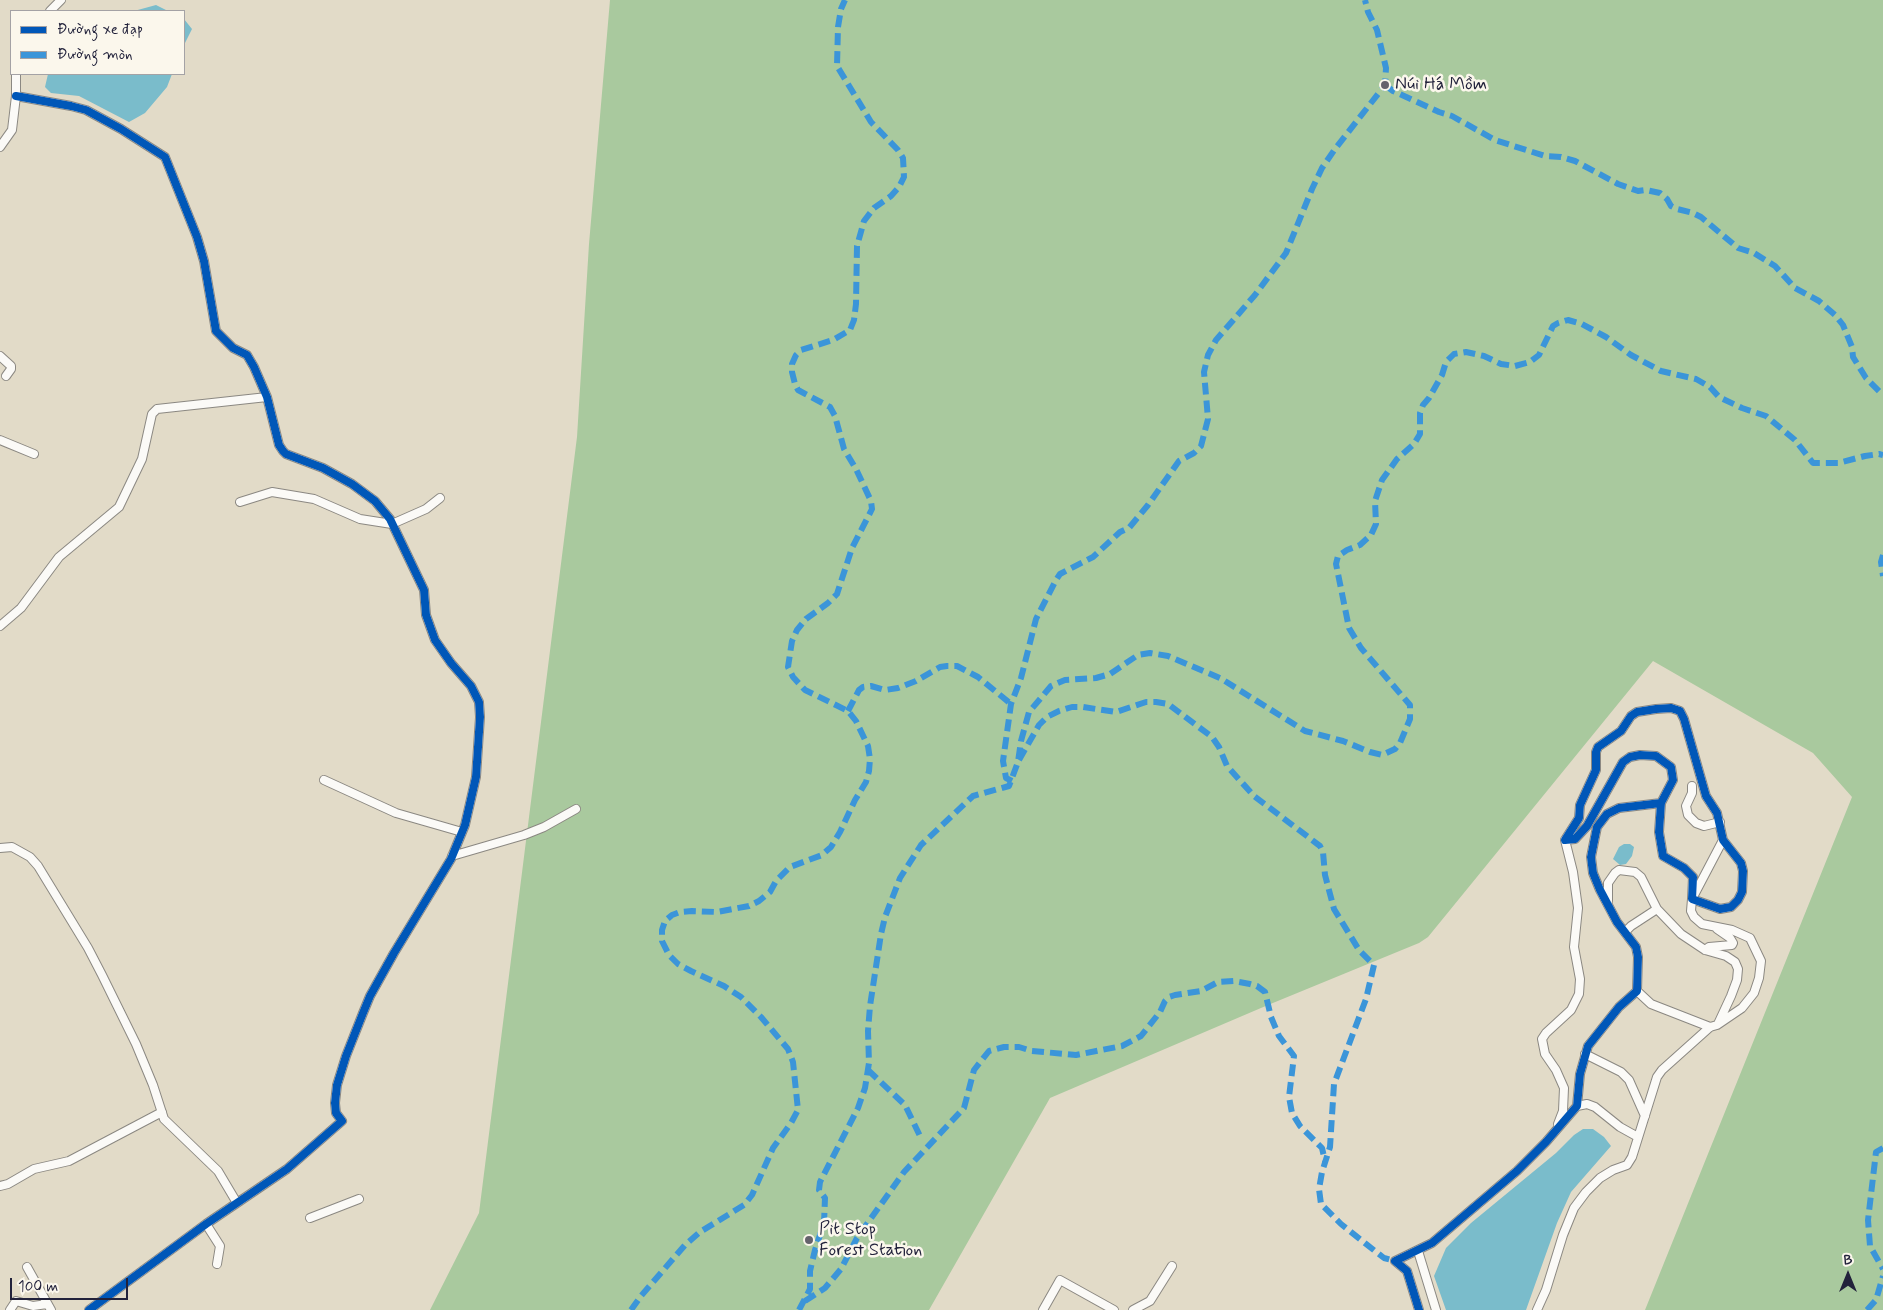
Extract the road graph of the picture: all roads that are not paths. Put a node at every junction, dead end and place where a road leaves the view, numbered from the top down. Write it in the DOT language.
graph roads {
  1 [pos="61,0"];
  2 [pos="51,10"];
  3 [pos="16,75"];
  4 [pos="16,96"];
  5 [pos="0,147"];
  6 [pos="0,356"];
  7 [pos="6,376"];
  8 [pos="267,397"];
  9 [pos="0,440"];
  10 [pos="34,454"];
  11 [pos="440,498"];
  12 [pos="240,502"];
  13 [pos="392,524"];
  14 [pos="0,626"];
  15 [pos="324,780"];
  16 [pos="1692,786"];
  17 [pos="1661,803"];
  18 [pos="576,809"];
  19 [pos="1720,822"];
  20 [pos="462,832"];
  21 [pos="1565,840"];
  22 [pos="1723,840"];
  23 [pos="0,848"];
  24 [pos="452,856"];
  25 [pos="1692,900"];
  26 [pos="1608,903"];
  27 [pos="1657,909"];
  28 [pos="1716,928"];
  29 [pos="1625,932"];
  30 [pos="1705,950"];
  31 [pos="1637,992"];
  32 [pos="1713,1026"];
  33 [pos="1585,1054"];
  34 [pos="1577,1106"];
  35 [pos="162,1112"];
  36 [pos="1645,1116"];
  37 [pos="1555,1131"];
  38 [pos="1638,1137"];
  39 [pos="0,1186"];
  40 [pos="359,1199"];
  41 [pos="237,1203"];
  42 [pos="310,1218"];
  43 [pos="206,1224"];
  44 [pos="1418,1251"];
  45 [pos="217,1264"];
  46 [pos="27,1266"];
  47 [pos="1172,1266"];
  48 [pos="49,1307"];
  49 [pos="10,1310"];
  50 [pos="89,1310"];
  51 [pos="1043,1310"];
  52 [pos="1114,1310"];
  53 [pos="1134,1310"];
  54 [pos="1419,1310"];
  55 [pos="1436,1310"];
  56 [pos="1537,1310"];
  1 -- 2 [label="street"];
  3 -- 4 [label="street"];
  4 -- 5 [label="street"];
  4 -- 8 [label="street"];
  6 -- 7 [label="street"];
  8 -- 13 [label="street"];
  8 -- 14 [label="street"];
  9 -- 10 [label="street"];
  11 -- 13 [label="street"];
  12 -- 13 [label="street"];
  13 -- 20 [label="street"];
  15 -- 20 [label="street"];
  16 -- 19 [label="street"];
  17 -- 21 [label="street"];
  17 -- 25 [label="street"];
  17 -- 26 [label="street"];
  18 -- 24 [label="street"];
  19 -- 21 [label="street"];
  19 -- 22 [label="street"];
  20 -- 24 [label="street"];
  21 -- 37 [label="street"];
  22 -- 25 [label="street"];
  22 -- 25 [label="street"];
  23 -- 35 [label="street"];
  24 -- 41 [label="street"];
  25 -- 28 [label="street"];
  26 -- 27 [label="street"];
  26 -- 29 [label="street"];
  27 -- 29 [label="street"];
  27 -- 30 [label="street"];
  28 -- 30 [label="street"];
  28 -- 32 [label="street"];
  29 -- 31 [label="street"];
  30 -- 32 [label="street"];
  31 -- 32 [label="street"];
  31 -- 33 [label="street"];
  32 -- 36 [label="street"];
  33 -- 34 [label="street"];
  33 -- 36 [label="street"];
  34 -- 37 [label="street"];
  34 -- 38 [label="street"];
  35 -- 39 [label="street"];
  35 -- 41 [label="street"];
  36 -- 38 [label="street"];
  37 -- 44 [label="street"];
  38 -- 56 [label="street"];
  40 -- 42 [label="street"];
  41 -- 43 [label="street"];
  43 -- 45 [label="street"];
  43 -- 50 [label="street"];
  44 -- 54 [label="street"];
  44 -- 55 [label="street"];
  46 -- 48 [label="street"];
  47 -- 53 [label="street"];
  48 -- 49 [label="street"];
  51 -- 52 [label="street"];
}
